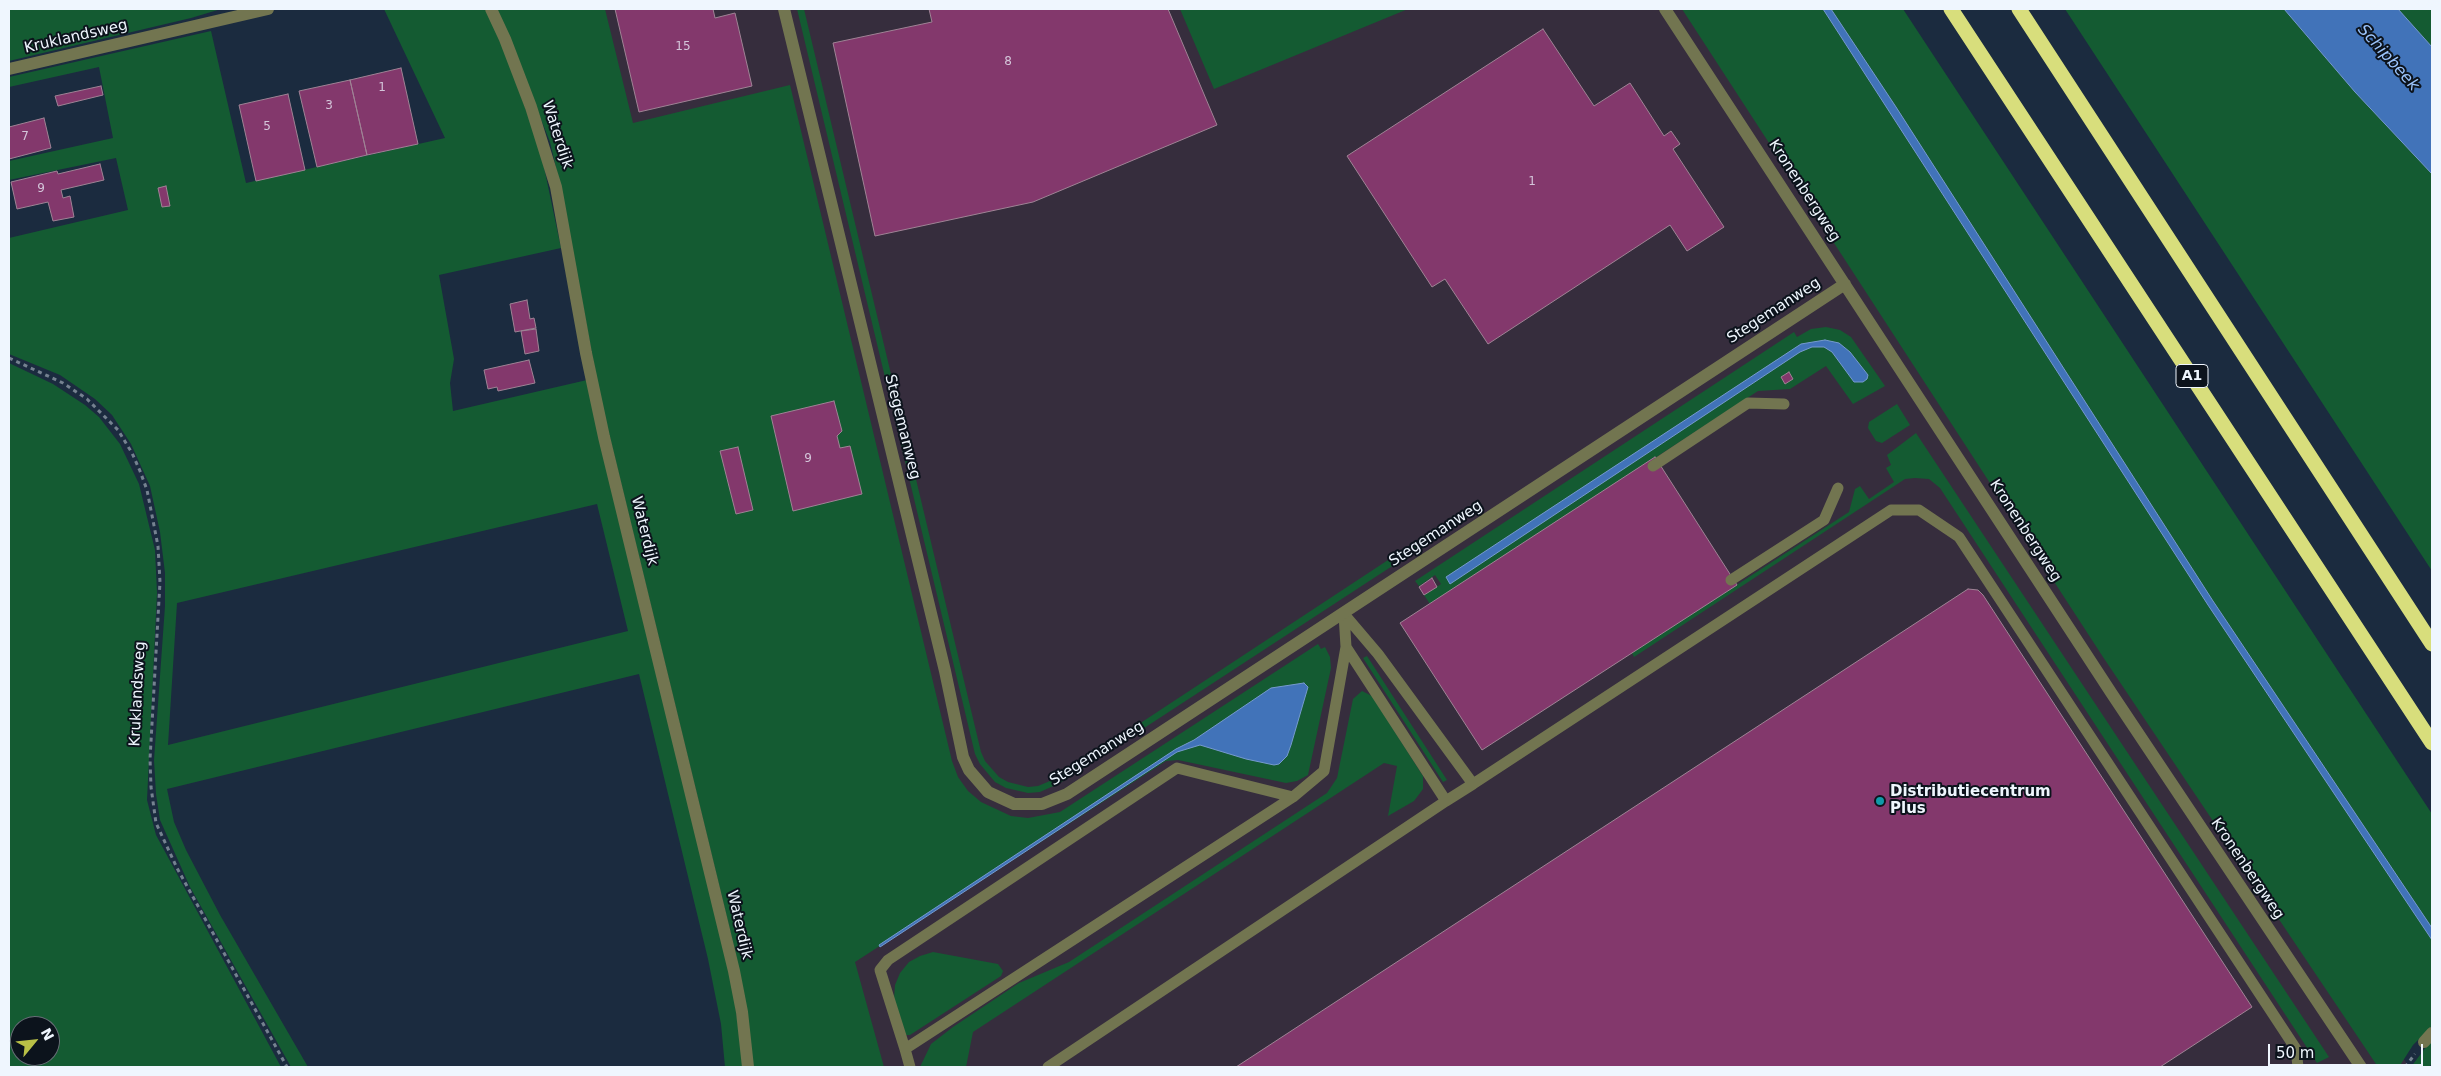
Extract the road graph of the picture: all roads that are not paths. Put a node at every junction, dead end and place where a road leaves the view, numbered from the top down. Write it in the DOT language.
graph roads {
  1 [pos="268,9"];
  2 [pos="491,9"];
  3 [pos="784,9"];
  4 [pos="1665,9"];
  5 [pos="1951,9"];
  6 [pos="2019,9"];
  7 [pos="9,69"];
  8 [pos="1845,284"];
  9 [pos="1784,404"];
  10 [pos="1653,466"];
  11 [pos="1838,488"];
  12 [pos="1730,580"];
  13 [pos="1344,614"];
  14 [pos="2432,644"];
  15 [pos="1346,647"];
  16 [pos="2432,743"];
  17 [pos="1473,784"];
  18 [pos="1293,797"];
  19 [pos="1446,801"];
  20 [pos="905,1049"];
  21 [pos="748,1067"];
  22 [pos="910,1067"];
  23 [pos="1048,1067"];
  24 [pos="2298,1067"];
  25 [pos="2361,1067"];
  1 -- 7 [label="street, Kruklandsweg"];
  2 -- 21 [label="street, Waterdijk"];
  3 -- 13 [label="street, Stegemanweg"];
  4 -- 8 [label="street, Kronenbergweg"];
  5 -- 16 [label="highway, A1"];
  6 -- 14 [label="highway"];
  8 -- 13 [label="street, Stegemanweg"];
  8 -- 25 [label="street, Kronenbergweg"];
  9 -- 10 [label="lane"];
  11 -- 12 [label="lane"];
  13 -- 15 [label="lane"];
  13 -- 17 [label="lane"];
  15 -- 18 [label="lane"];
  15 -- 19 [label="lane"];
  17 -- 19 [label="lane"];
  17 -- 24 [label="lane"];
  18 -- 20 [label="lane"];
  18 -- 20 [label="lane"];
  19 -- 23 [label="lane"];
  20 -- 22 [label="lane"];
}
